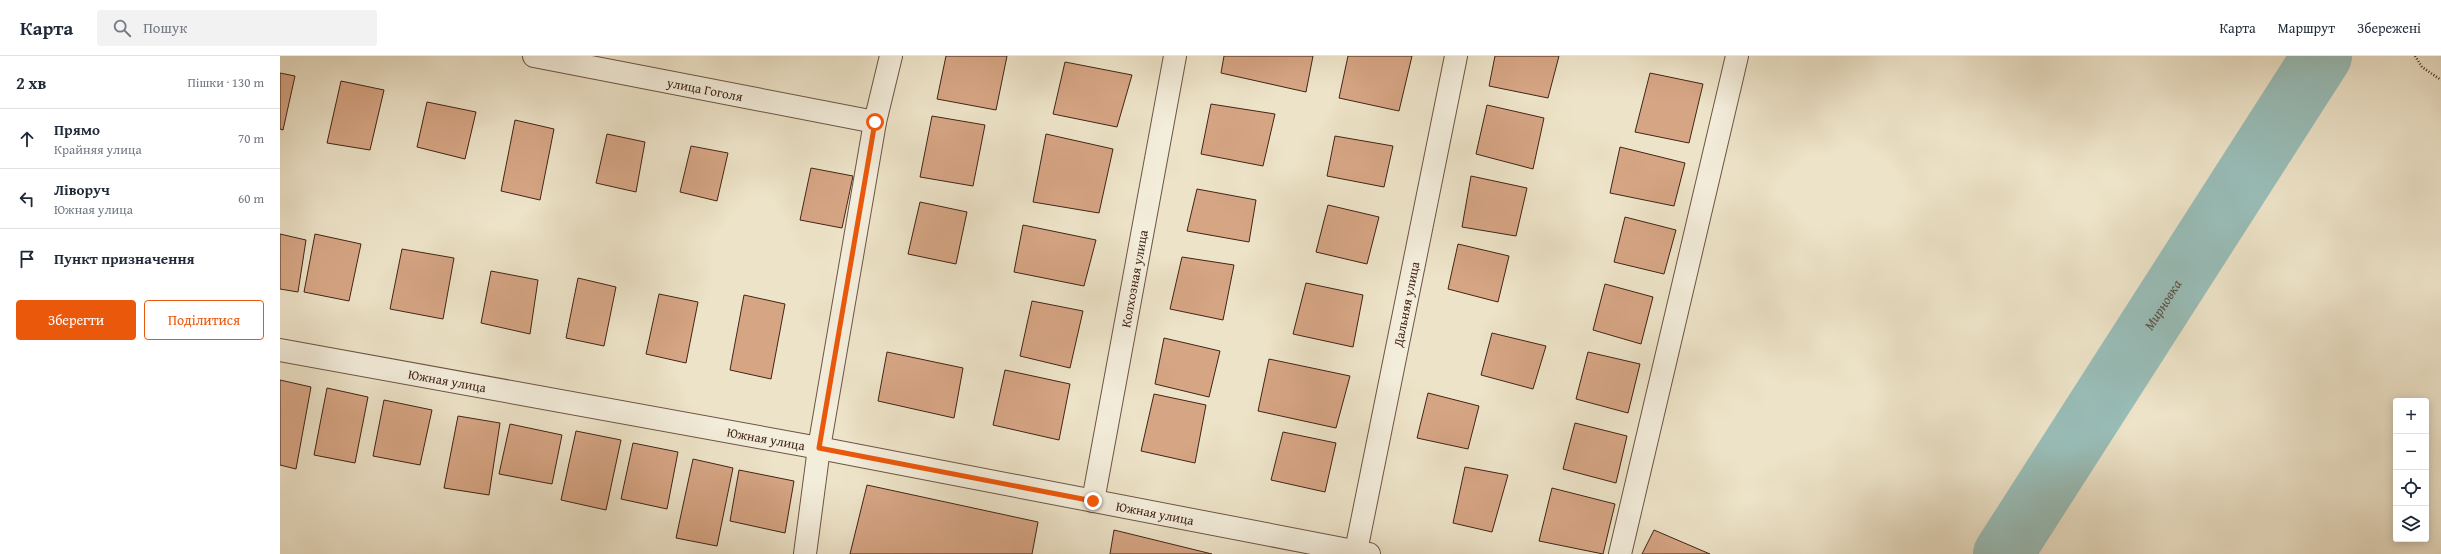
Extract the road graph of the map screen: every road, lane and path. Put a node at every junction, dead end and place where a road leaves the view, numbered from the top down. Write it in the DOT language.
graph roads {
  1 [pos="534,56"];
  2 [pos="891,56"];
  3 [pos="1174,56"];
  4 [pos="1456,56"];
  5 [pos="1737,56"];
  6 [pos="2415,56"];
  7 [pos="2441,80"];
  8 [pos="875,122"];
  9 [pos="280,350"];
  10 [pos="819,448"];
  11 [pos="1093,501"];
  12 [pos="1363,553"];
  13 [pos="806,554"];
  14 [pos="1620,554"];
  1 -- 8 [label="street, улица Гоголя"];
  2 -- 8 [label="street"];
  3 -- 11 [label="street, Колхозная улица"];
  4 -- 12 [label="street, Дальняя улица"];
  5 -- 14 [label="street"];
  6 -- 7 [label="path"];
  8 -- 10 [label="street"];
  9 -- 10 [label="street, Южная улица"];
  10 -- 11 [label="street, Южная улица"];
  10 -- 13 [label="street"];
  11 -- 12 [label="street, Южная улица"];
}
